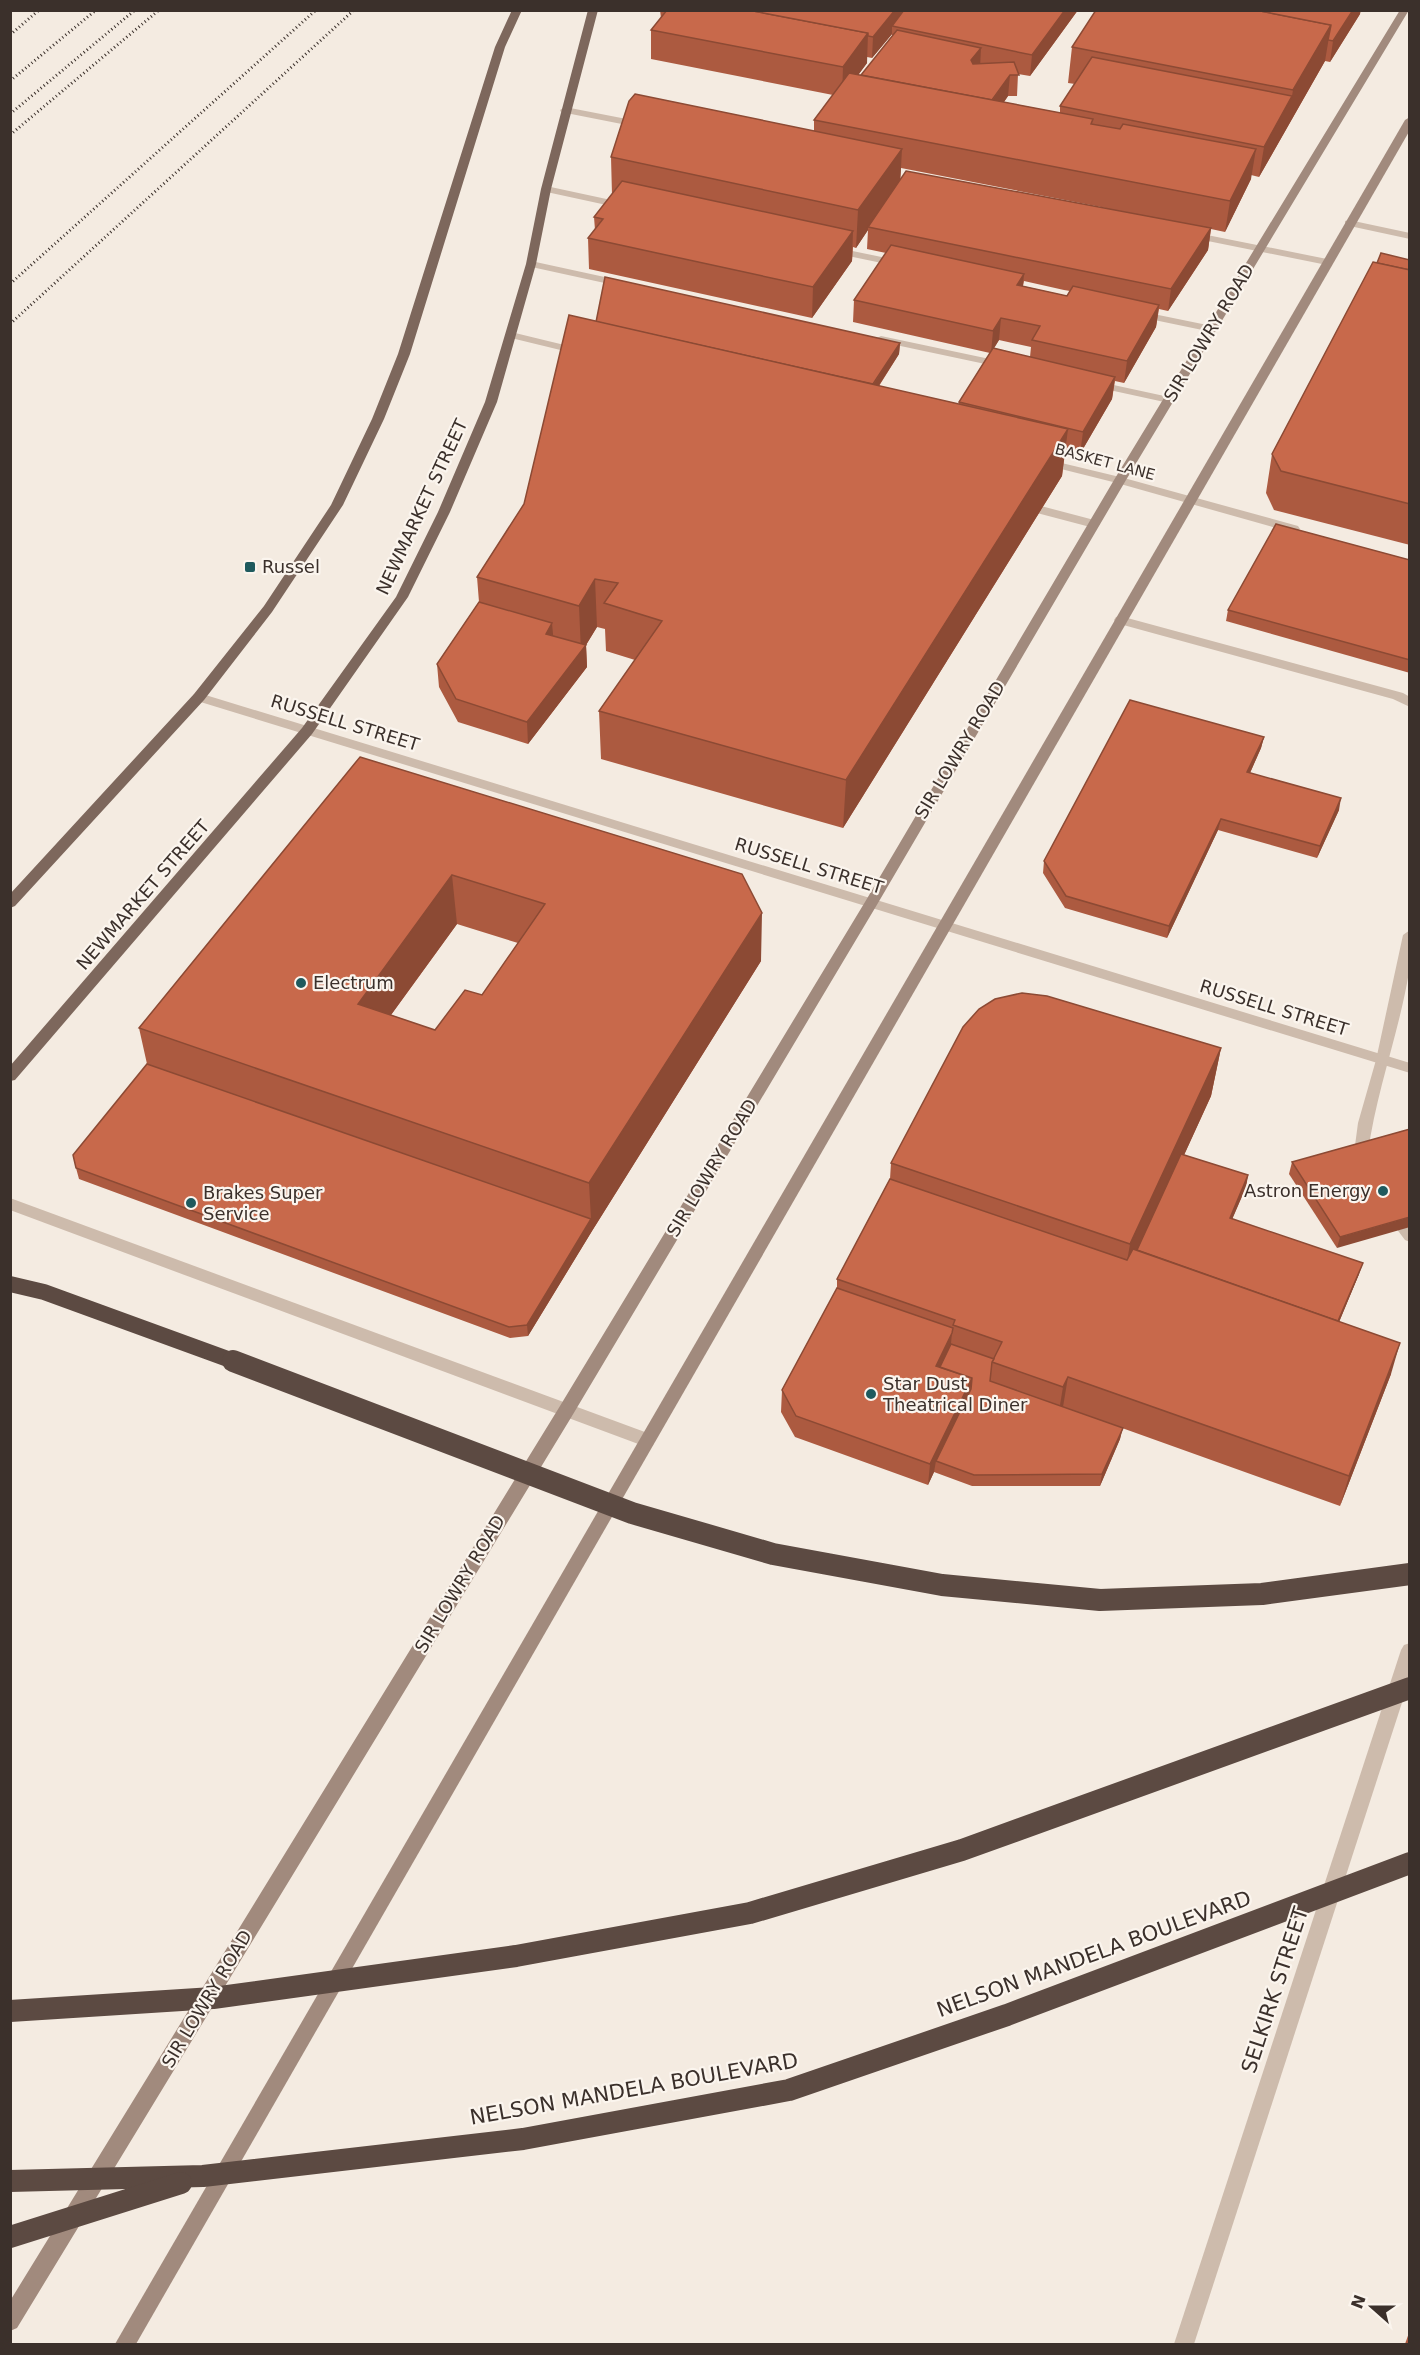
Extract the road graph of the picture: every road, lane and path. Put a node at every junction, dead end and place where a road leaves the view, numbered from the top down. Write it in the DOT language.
graph roads {
  1 [pos="517,10"];
  2 [pos="593,10"];
  3 [pos="1405,10"];
  4 [pos="565,110"];
  5 [pos="1410,120"];
  6 [pos="655,127"];
  7 [pos="546,189"];
  8 [pos="639,209"];
  9 [pos="1349,223"];
  10 [pos="1178,232"];
  11 [pos="1410,236"];
  12 [pos="825,248"];
  13 [pos="1260,249"];
  14 [pos="1327,262"];
  15 [pos="531,264"];
  16 [pos="918,267"];
  17 [pos="632,286"];
  18 [pos="1127,311"];
  19 [pos="1212,329"];
  20 [pos="511,335"];
  21 [pos="874,337"];
  22 [pos="592,354"];
  23 [pos="1012,366"];
  24 [pos="1081,381"];
  25 [pos="1169,400"];
  26 [pos="1032,459"];
  27 [pos="1120,480"];
  28 [pos="1189,500"];
  29 [pos="1041,510"];
  30 [pos="1094,524"];
  31 [pos="1310,534"];
  32 [pos="1120,620"];
  33 [pos="199,697"];
  34 [pos="1410,703"];
  35 [pos="307,731"];
  36 [pos="10,903"];
  37 [pos="871,903"];
  38 [pos="944,926"];
  39 [pos="1410,934"];
  40 [pos="1383,1060"];
  41 [pos="1410,1068"];
  42 [pos="10,1076"];
  43 [pos="1361,1153"];
  44 [pos="10,1204"];
  45 [pos="10,1284"];
  46 [pos="566,1411"];
  47 [pos="647,1440"];
  48 [pos="1410,1574"];
  49 [pos="1410,1650"];
  50 [pos="1410,1688"];
  51 [pos="1410,1863"];
  52 [pos="10,2012"];
  53 [pos="202,2176"];
  54 [pos="10,2181"];
  55 [pos="10,2237"];
  56 [pos="10,2321"];
  57 [pos="125,2344"];
  58 [pos="1184,2344"];
  1 -- 33 [label="main road"];
  2 -- 4 [label="main road, NEWMARKET STREET"];
  3 -- 13 [label="main road, SIR LOWRY ROAD"];
  4 -- 6 [label="street"];
  4 -- 7 [label="main road, NEWMARKET STREET"];
  5 -- 9 [label="main road"];
  7 -- 8 [label="street"];
  7 -- 15 [label="main road, NEWMARKET STREET"];
  9 -- 11 [label="street"];
  9 -- 14 [label="main road"];
  10 -- 13 [label="street"];
  12 -- 16 [label="street"];
  13 -- 14 [label="street"];
  13 -- 19 [label="main road, SIR LOWRY ROAD"];
  14 -- 28 [label="main road"];
  15 -- 17 [label="street"];
  15 -- 20 [label="main road, NEWMARKET STREET"];
  18 -- 19 [label="street"];
  19 -- 25 [label="main road, SIR LOWRY ROAD"];
  20 -- 22 [label="street"];
  20 -- 35 [label="main road, NEWMARKET STREET"];
  21 -- 23 [label="street"];
  24 -- 25 [label="street"];
  25 -- 27 [label="main road, SIR LOWRY ROAD"];
  26 -- 27 [label="street, BASKET LANE"];
  27 -- 28 [label="street, BASKET LANE"];
  27 -- 30 [label="main road, SIR LOWRY ROAD"];
  28 -- 31 [label="street, BASKET LANE"];
  28 -- 32 [label="main road"];
  29 -- 30 [label="street"];
  30 -- 37 [label="main road, SIR LOWRY ROAD"];
  32 -- 34 [label="street"];
  32 -- 38 [label="main road"];
  33 -- 35 [label="street, RUSSELL STREET"];
  33 -- 36 [label="main road"];
  35 -- 37 [label="street, RUSSELL STREET"];
  35 -- 42 [label="main road, NEWMARKET STREET"];
  37 -- 38 [label="street, RUSSELL STREET"];
  37 -- 46 [label="main road, SIR LOWRY ROAD"];
  38 -- 40 [label="street, RUSSELL STREET"];
  38 -- 47 [label="main road"];
  39 -- 40 [label="street"];
  40 -- 41 [label="street, RUSSELL STREET"];
  40 -- 43 [label="street"];
  44 -- 46 [label="street"];
  45 -- 48 [label="highway, bridge"];
  46 -- 47 [label="street"];
  46 -- 56 [label="main road, SIR LOWRY ROAD"];
  47 -- 57 [label="main road"];
  49 -- 58 [label="street, SELKIRK STREET"];
  50 -- 52 [label="highway, bridge"];
  51 -- 53 [label="highway, NELSON MANDELA BOULEVARD, bridge"];
  53 -- 54 [label="highway, NELSON MANDELA BOULEVARD, bridge"];
  53 -- 55 [label="highway, bridge"];
}
